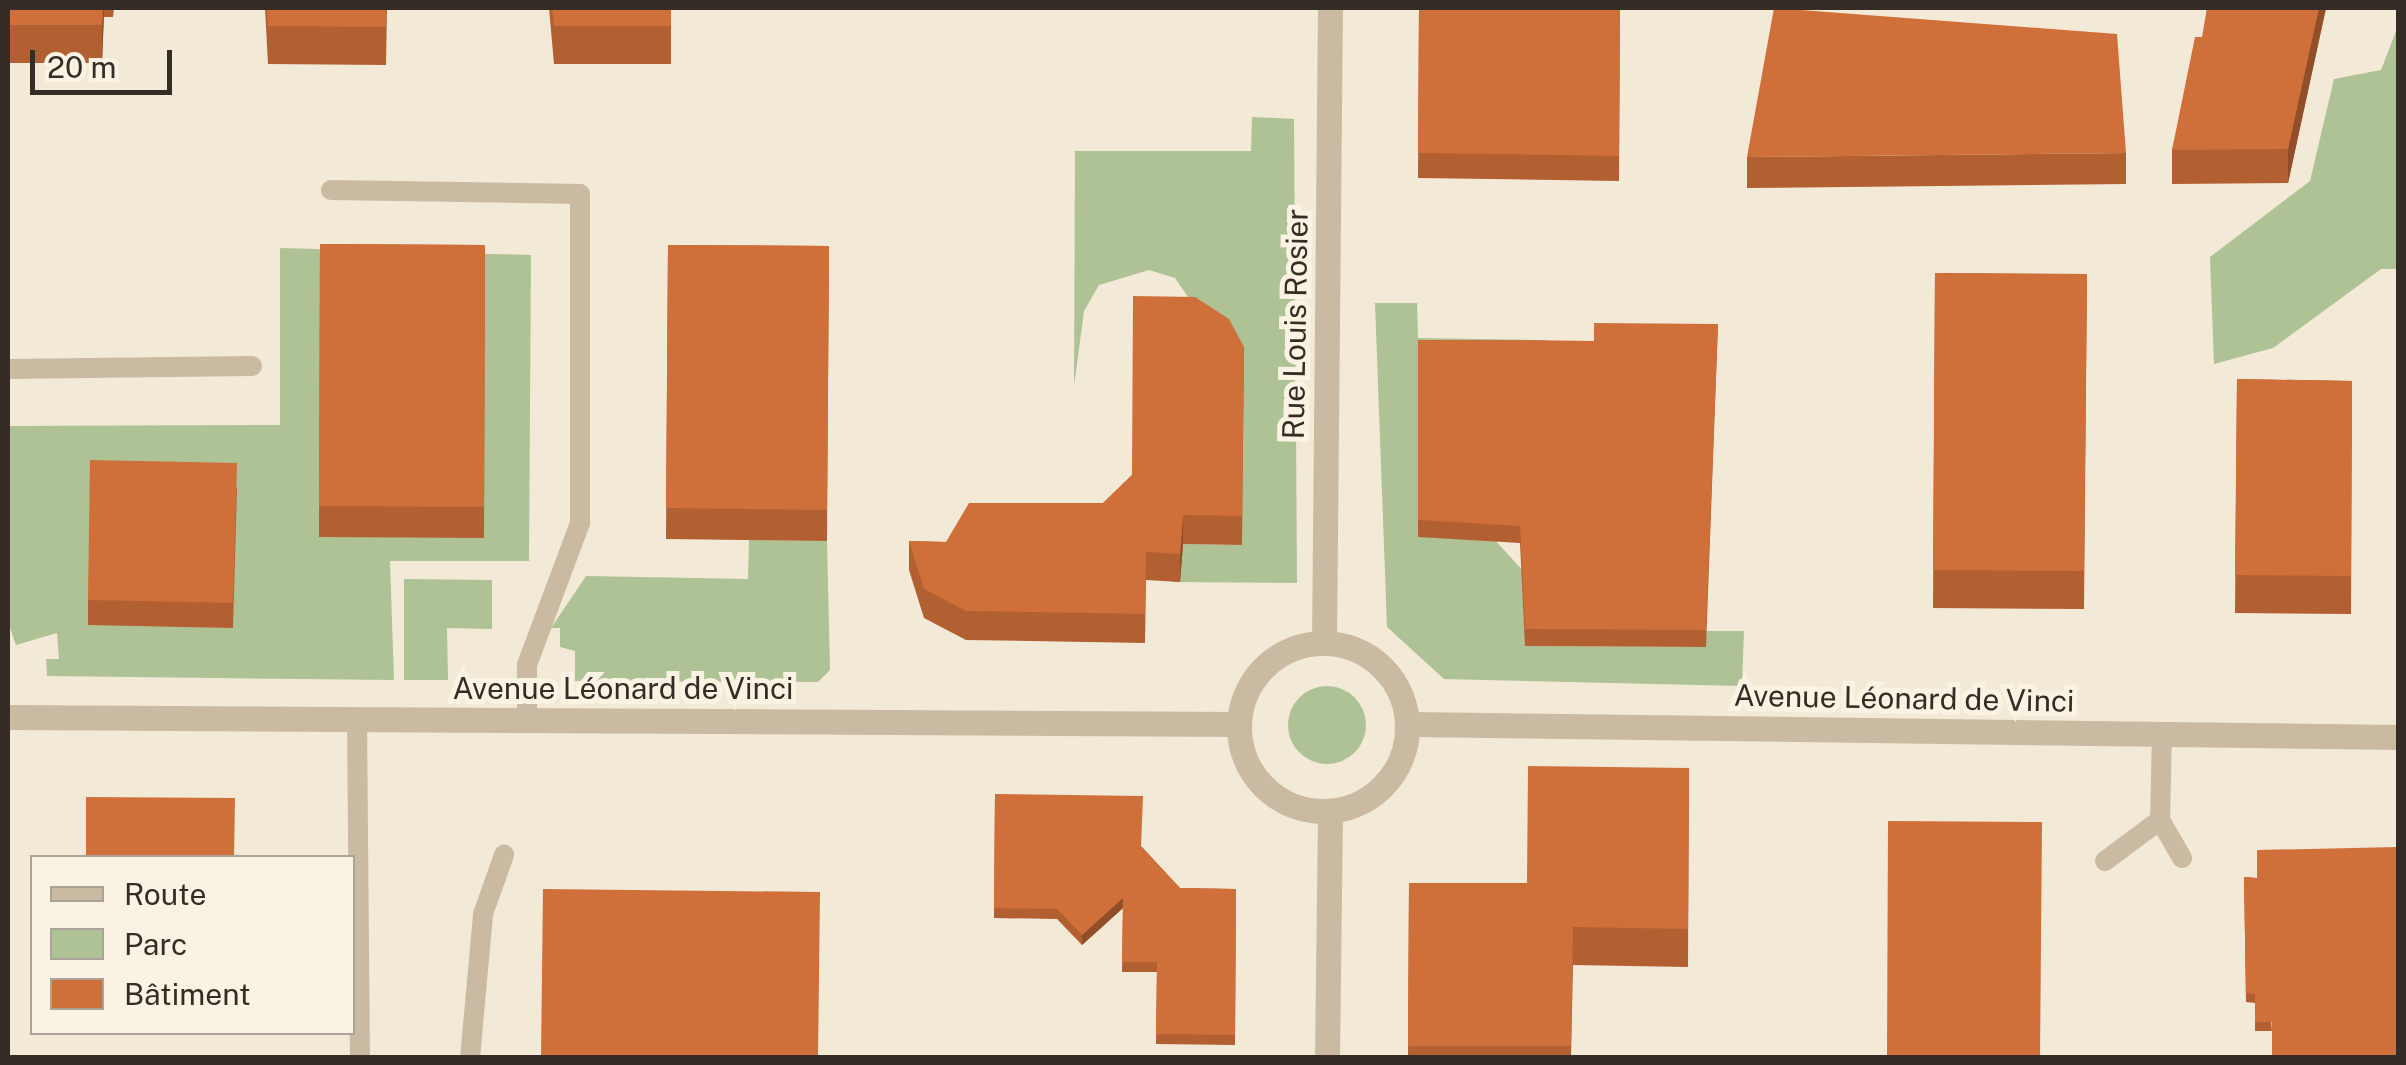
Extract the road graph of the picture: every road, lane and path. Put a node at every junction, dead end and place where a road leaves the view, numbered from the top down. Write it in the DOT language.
graph roads {
  1 [pos="1330,8"];
  2 [pos="331,190"];
  3 [pos="252,366"];
  4 [pos="8,368"];
  5 [pos="1324,642"];
  6 [pos="8,717"];
  7 [pos="357,719"];
  8 [pos="527,720"];
  9 [pos="1238,724"];
  10 [pos="1409,724"];
  11 [pos="2162,734"];
  12 [pos="2398,737"];
  13 [pos="1330,812"];
  14 [pos="2160,820"];
  15 [pos="504,855"];
  16 [pos="2182,858"];
  17 [pos="2105,861"];
  18 [pos="360,1058"];
  19 [pos="470,1058"];
  20 [pos="1326,1058"];
  1 -- 5 [label="street, Rue Louis Rosier"];
  2 -- 8 [label="lane"];
  3 -- 4 [label="lane"];
  5 -- 9 [label="street"];
  5 -- 10 [label="street"];
  6 -- 7 [label="street, Avenue Léonard de Vinci"];
  7 -- 8 [label="street, Avenue Léonard de Vinci"];
  7 -- 18 [label="lane"];
  8 -- 9 [label="street, Avenue Léonard de Vinci"];
  9 -- 13 [label="street"];
  10 -- 11 [label="street, Avenue Léonard de Vinci"];
  10 -- 13 [label="street"];
  11 -- 12 [label="street, Avenue Léonard de Vinci"];
  11 -- 14 [label="lane"];
  13 -- 20 [label="street"];
  14 -- 16 [label="lane"];
  14 -- 17 [label="lane"];
  15 -- 19 [label="lane"];
}
